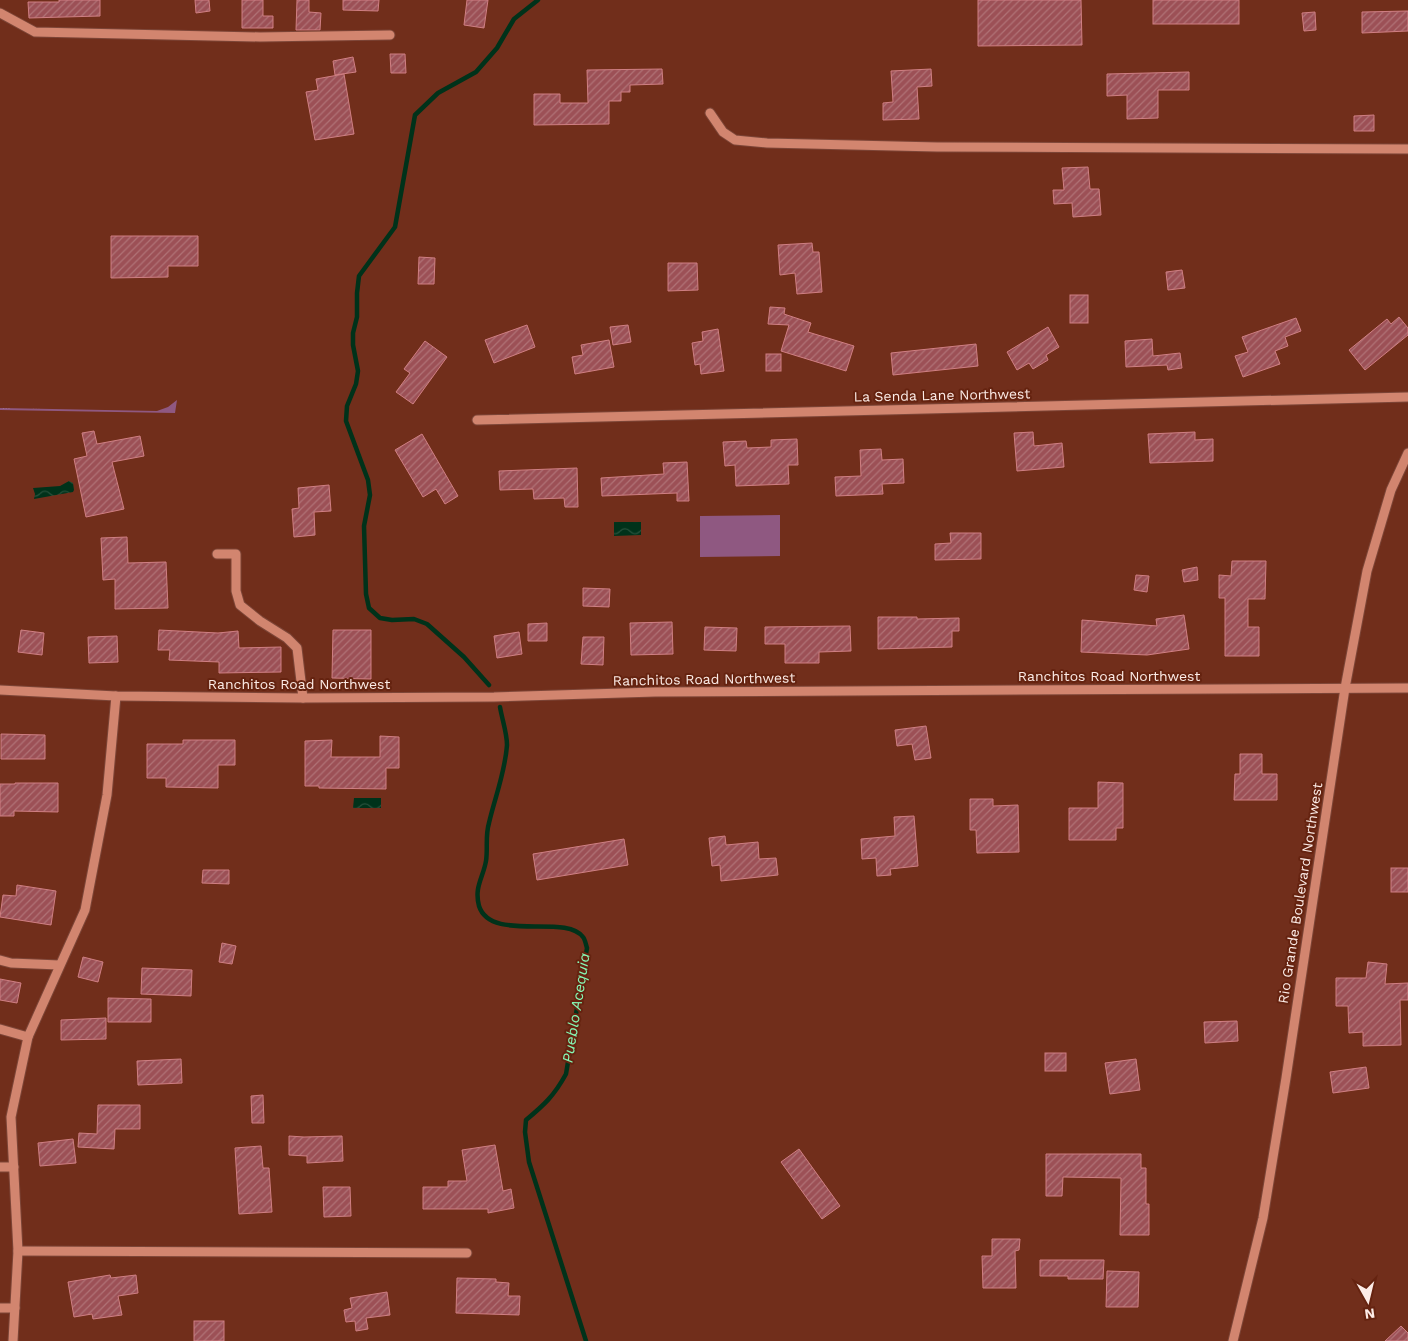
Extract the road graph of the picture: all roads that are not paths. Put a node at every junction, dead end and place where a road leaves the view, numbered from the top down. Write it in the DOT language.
graph roads {
  1 [pos="0,13"];
  2 [pos="390,35"];
  3 [pos="710,114"];
  4 [pos="1408,149"];
  5 [pos="1408,396"];
  6 [pos="476,420"];
  7 [pos="1408,453"];
  8 [pos="217,554"];
  9 [pos="1345,688"];
  10 [pos="1408,688"];
  11 [pos="0,690"];
  12 [pos="116,696"];
  13 [pos="303,698"];
  14 [pos="0,960"];
  15 [pos="59,964"];
  16 [pos="0,1029"];
  17 [pos="28,1037"];
  18 [pos="0,1167"];
  19 [pos="14,1167"];
  20 [pos="18,1251"];
  21 [pos="467,1253"];
  22 [pos="0,1308"];
  23 [pos="15,1308"];
  24 [pos="13,1341"];
  25 [pos="1234,1341"];
  1 -- 2 [label="street"];
  3 -- 4 [label="street"];
  5 -- 6 [label="street, La Senda Lane Northwest"];
  7 -- 9 [label="street, Rio Grande Boulevard Northwest"];
  8 -- 13 [label="street"];
  9 -- 10 [label="street, Ranchitos Road Northwest"];
  9 -- 13 [label="street, Ranchitos Road Northwest"];
  9 -- 25 [label="street, Rio Grande Boulevard Northwest"];
  11 -- 12 [label="street, Ranchitos Road Northwest"];
  12 -- 13 [label="street, Ranchitos Road Northwest"];
  12 -- 15 [label="street"];
  14 -- 15 [label="street"];
  15 -- 17 [label="street"];
  16 -- 17 [label="street"];
  17 -- 19 [label="street"];
  18 -- 19 [label="street"];
  19 -- 20 [label="street"];
  20 -- 21 [label="street"];
  20 -- 23 [label="street"];
  22 -- 23 [label="street"];
  23 -- 24 [label="street"];
}
